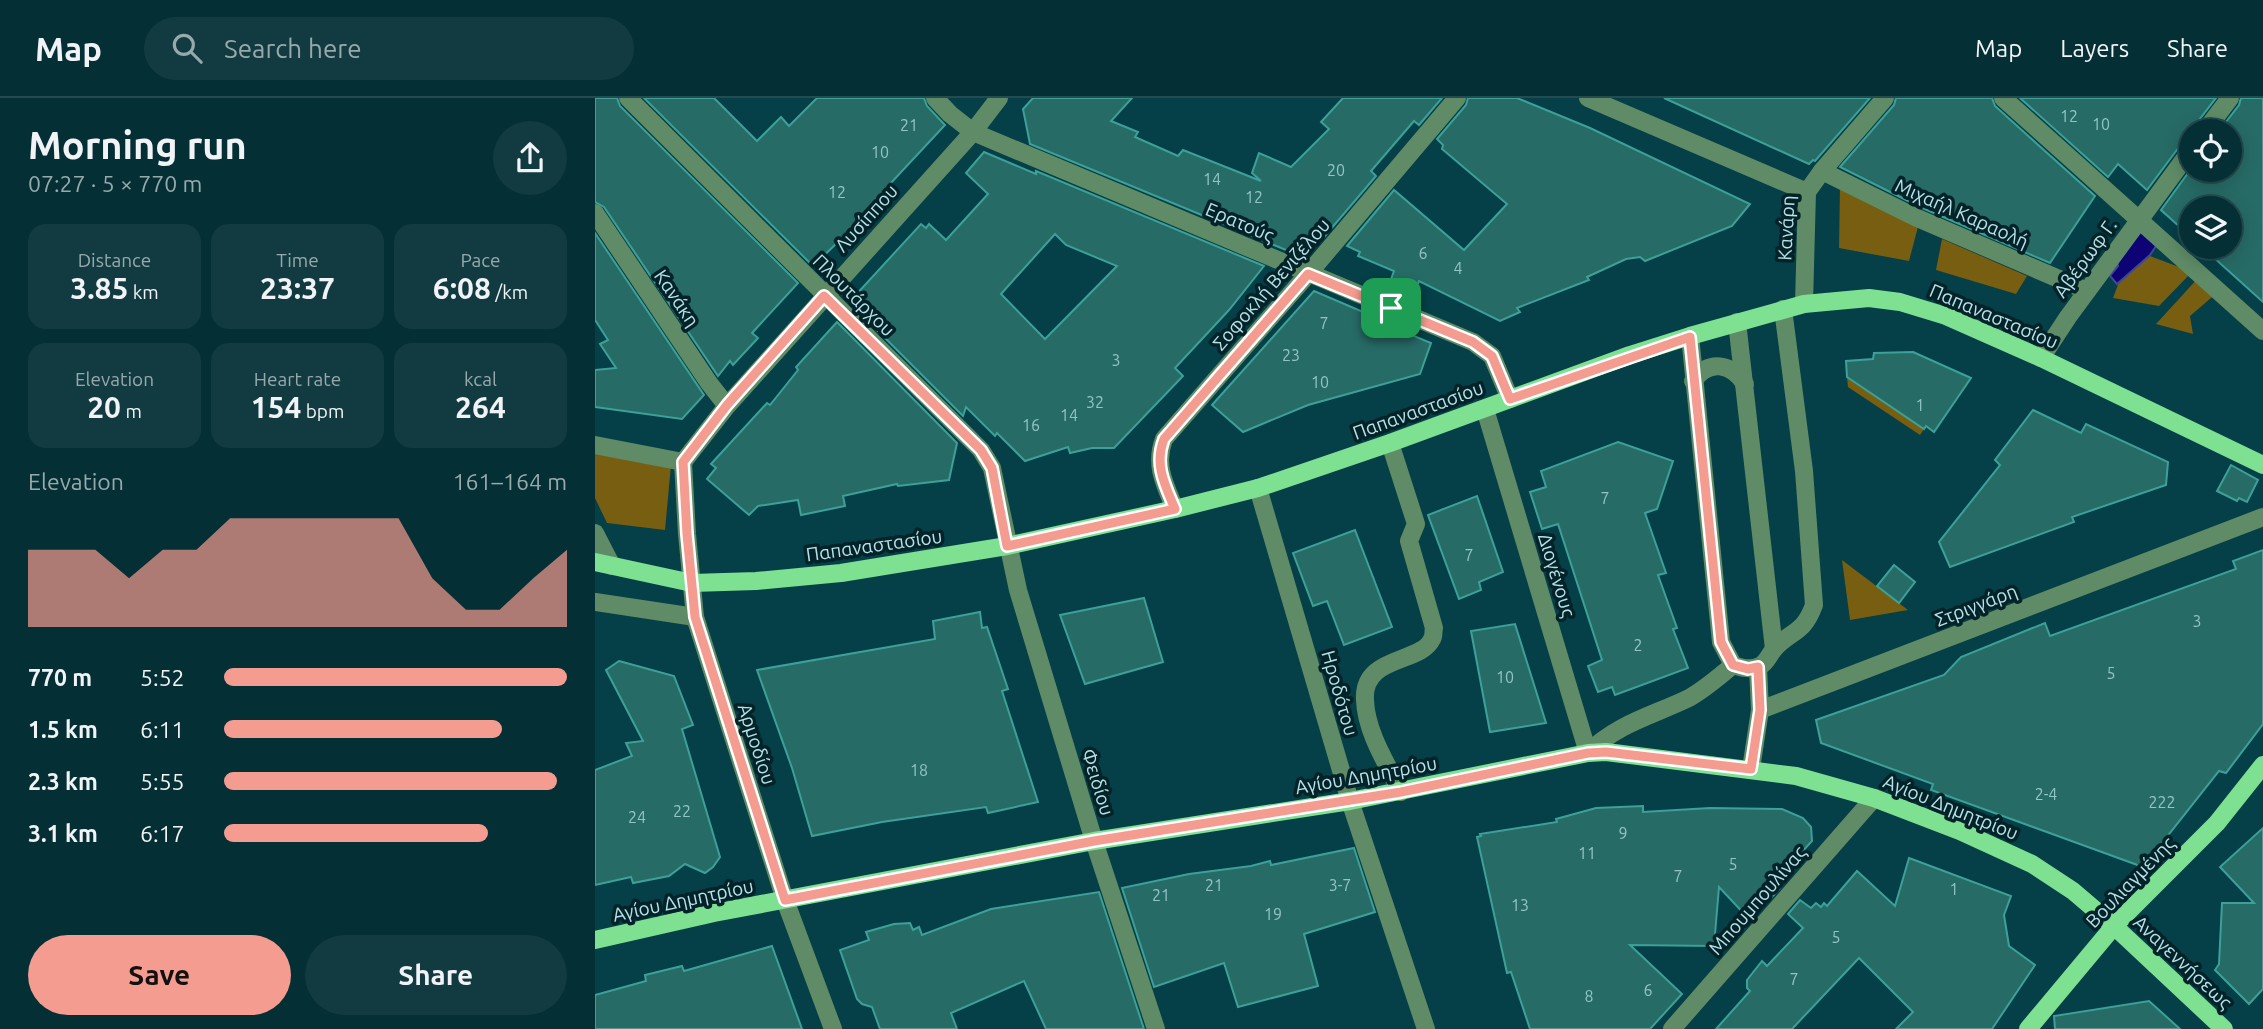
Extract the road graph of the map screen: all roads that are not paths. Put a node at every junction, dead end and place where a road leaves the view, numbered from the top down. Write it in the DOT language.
graph roads {
  1 [pos="628,98"];
  2 [pos="935,98"];
  3 [pos="999,98"];
  4 [pos="1457,98"];
  5 [pos="1588,98"];
  6 [pos="1885,98"];
  7 [pos="2003,98"];
  8 [pos="2231,98"];
  9 [pos="2214,119"];
  10 [pos="973,132"];
  11 [pos="2179,166"];
  12 [pos="1822,171"];
  13 [pos="1807,192"];
  14 [pos="595,213"];
  15 [pos="2139,219"];
  16 [pos="1308,274"];
  17 [pos="2087,291"];
  18 [pos="824,296"];
  19 [pos="1804,304"];
  20 [pos="1783,309"];
  21 [pos="1737,322"];
  22 [pos="2263,331"];
  23 [pos="1690,337"];
  24 [pos="2041,358"];
  25 [pos="1693,381"];
  26 [pos="1745,384"];
  27 [pos="1510,399"];
  28 [pos="727,405"];
  29 [pos="1485,409"];
  30 [pos="1390,443"];
  31 [pos="595,445"];
  32 [pos="683,462"];
  33 [pos="2263,465"];
  34 [pos="1258,488"];
  35 [pos="1175,509"];
  36 [pos="2263,517"];
  37 [pos="595,533"];
  38 [pos="1007,546"];
  39 [pos="603,564"];
  40 [pos="692,583"];
  41 [pos="595,602"];
  42 [pos="695,617"];
  43 [pos="1774,649"];
  44 [pos="1733,665"];
  45 [pos="1758,667"];
  46 [pos="1760,710"];
  47 [pos="1588,753"];
  48 [pos="2263,765"];
  49 [pos="1751,769"];
  50 [pos="1401,792"];
  51 [pos="1874,798"];
  52 [pos="1350,801"];
  53 [pos="1094,841"];
  54 [pos="785,900"];
  55 [pos="2114,926"];
  56 [pos="595,940"];
  57 [pos="833,1029"];
  58 [pos="1156,1029"];
  59 [pos="1426,1029"];
  60 [pos="1672,1029"];
  61 [pos="2028,1029"];
  62 [pos="2224,1029"];
  1 -- 18 [label="street, Πλουτάρχου"];
  2 -- 10 [label="street, Ερατούς"];
  3 -- 10 [label="street, Λυσίππου"];
  4 -- 16 [label="street, Σοφοκλή Βενιζέλου"];
  5 -- 13 [label="street"];
  6 -- 12 [label="street, Κανάρη"];
  7 -- 15 [label="street"];
  8 -- 9 [label="street"];
  10 -- 16 [label="street, Ερατούς"];
  10 -- 18 [label="street, Λυσίππου"];
  11 -- 15 [label="street, Αβέρωφ Γ."];
  12 -- 13 [label="street, Κανάρη"];
  12 -- 17 [label="street, Μιχαήλ Καραολή"];
  13 -- 19 [label="street, Κανάρη"];
  14 -- 28 [label="street, Κανάκη"];
  15 -- 17 [label="street, Αβέρωφ Γ."];
  15 -- 22 [label="street"];
  16 -- 27 [label="street, Ερατούς"];
  16 -- 35 [label="street, Σοφοκλή Βενιζέλου"];
  17 -- 24 [label="street, Αβέρωφ Γ."];
  18 -- 28 [label="street, Λυσίππου"];
  18 -- 38 [label="street, Πλουτάρχου"];
  19 -- 20 [label="main road, Παπαναστασίου"];
  19 -- 24 [label="main road, Παπαναστασίου"];
  20 -- 21 [label="main road, Παπαναστασίου"];
  20 -- 43 [label="street"];
  21 -- 23 [label="main road, Παπαναστασίου"];
  21 -- 26 [label="street"];
  23 -- 25 [label="street"];
  23 -- 27 [label="main road, Παπαναστασίου"];
  24 -- 33 [label="main road, Παπαναστασίου"];
  25 -- 26 [label="street"];
  25 -- 44 [label="street"];
  26 -- 43 [label="street"];
  27 -- 29 [label="main road, Παπαναστασίου"];
  28 -- 32 [label="street, Λυσίππου"];
  29 -- 30 [label="main road, Παπαναστασίου"];
  29 -- 47 [label="street, Διογένους"];
  30 -- 34 [label="main road, Παπαναστασίου"];
  30 -- 50 [label="street"];
  31 -- 32 [label="street"];
  32 -- 40 [label="street, Αρμοδίου"];
  34 -- 35 [label="main road, Παπαναστασίου"];
  34 -- 52 [label="street, Ηροδότου"];
  35 -- 38 [label="main road, Παπαναστασίου"];
  36 -- 46 [label="street, Στριγγάρη"];
  37 -- 39 [label="street"];
  38 -- 40 [label="main road, Παπαναστασίου"];
  38 -- 53 [label="street, Φειδίου"];
  39 -- 40 [label="main road, Παπαναστασίου"];
  40 -- 42 [label="street, Αρμοδίου"];
  41 -- 42 [label="street"];
  42 -- 54 [label="street, Αρμοδίου"];
  43 -- 45 [label="street"];
  44 -- 45 [label="street"];
  44 -- 47 [label="street"];
  45 -- 46 [label="street"];
  46 -- 49 [label="street"];
  47 -- 49 [label="main road, Αγίου Δημητρίου"];
  47 -- 50 [label="main road, Αγίου Δημητρίου"];
  48 -- 55 [label="main road, Βουλιαγμένης"];
  49 -- 51 [label="main road, Αγίου Δημητρίου"];
  50 -- 52 [label="main road, Αγίου Δημητρίου"];
  51 -- 55 [label="main road, Αγίου Δημητρίου"];
  51 -- 60 [label="street, Μπουμπουλίνας"];
  52 -- 53 [label="main road, Αγίου Δημητρίου"];
  52 -- 59 [label="street, Ηροδότου"];
  53 -- 54 [label="main road, Αγίου Δημητρίου"];
  53 -- 58 [label="street, Φειδίου"];
  54 -- 56 [label="main road, Αγίου Δημητρίου"];
  54 -- 57 [label="street, Αρμοδίου"];
  55 -- 61 [label="main road, Βουλιαγμένης"];
  55 -- 62 [label="main road, Αναγεννήσεως"];
}
